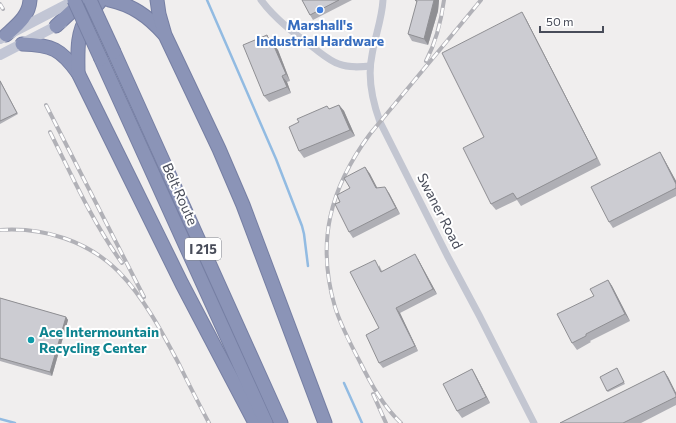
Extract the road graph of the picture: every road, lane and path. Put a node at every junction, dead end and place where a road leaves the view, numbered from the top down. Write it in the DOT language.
graph roads {
  1 [pos="30,0"];
  2 [pos="157,0"];
  3 [pos="261,0"];
  4 [pos="383,0"];
  5 [pos="89,1"];
  6 [pos="56,26"];
  7 [pos="165,35"];
  8 [pos="3,37"];
  9 [pos="22,44"];
  10 [pos="0,54"];
  11 [pos="370,66"];
  12 [pos="78,73"];
  13 [pos="255,423"];
  14 [pos="266,423"];
  15 [pos="281,423"];
  16 [pos="325,423"];
  17 [pos="534,423"];
  1 -- 8 [label="highway"];
  2 -- 7 [label="highway"];
  3 -- 11 [label="street"];
  4 -- 11 [label="street, Swaner Road"];
  5 -- 6 [label="highway"];
  5 -- 7 [label="highway"];
  5 -- 8 [label="main road"];
  5 -- 12 [label="highway"];
  5 -- 14 [label="highway, Belt Route / I 215, bridge"];
  5 -- 15 [label="highway, Belt Route / I 215, bridge"];
  6 -- 9 [label="main road"];
  7 -- 16 [label="highway"];
  9 -- 10 [label="main road"];
  9 -- 12 [label="highway"];
  11 -- 17 [label="street, Swaner Road"];
  12 -- 13 [label="highway"];
}
